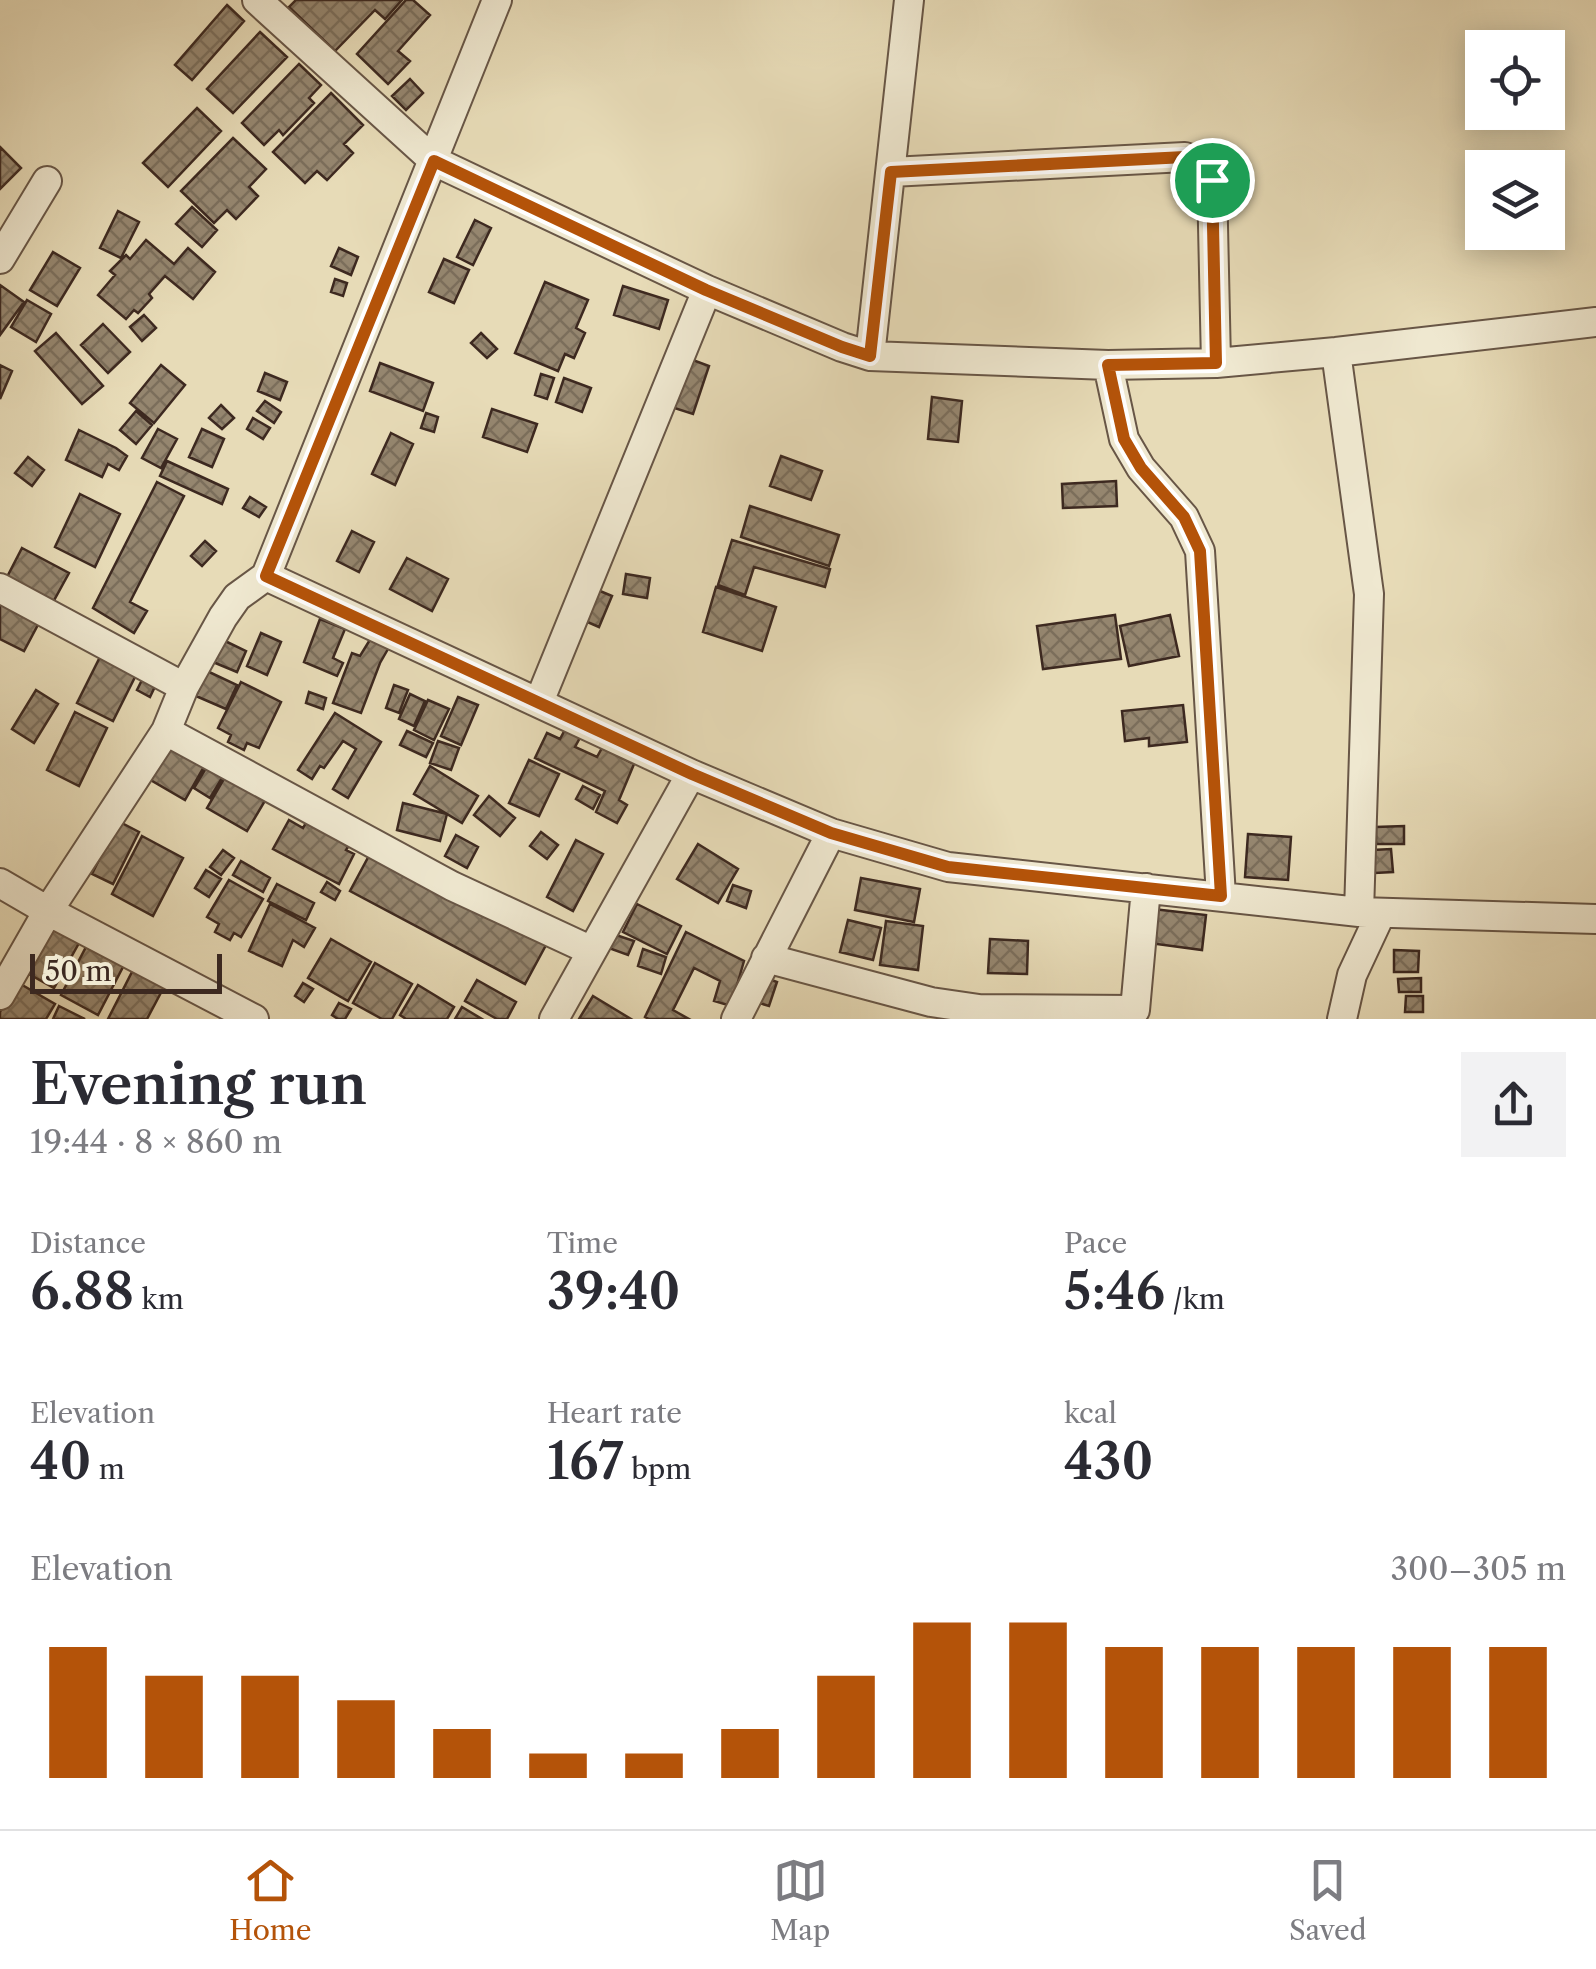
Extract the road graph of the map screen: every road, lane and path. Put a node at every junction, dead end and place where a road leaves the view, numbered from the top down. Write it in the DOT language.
graph roads {
  1 [pos="258,0"];
  2 [pos="498,0"];
  3 [pos="909,0"];
  4 [pos="434,161"];
  5 [pos="891,172"];
  6 [pos="47,181"];
  7 [pos="0,258"];
  8 [pos="706,290"];
  9 [pos="1596,322"];
  10 [pos="1336,352"];
  11 [pos="870,356"];
  12 [pos="1216,363"];
  13 [pos="1108,365"];
  14 [pos="266,576"];
  15 [pos="0,588"];
  16 [pos="184,687"];
  17 [pos="539,702"];
  18 [pos="166,731"];
  19 [pos="692,774"];
  20 [pos="831,833"];
  21 [pos="0,883"];
  22 [pos="1146,888"];
  23 [pos="1221,896"];
  24 [pos="48,912"];
  25 [pos="1370,912"];
  26 [pos="1596,918"];
  27 [pos="592,950"];
  28 [pos="766,958"];
  29 [pos="0,995"];
  30 [pos="980,1014"];
  31 [pos="254,1019"];
  32 [pos="554,1019"];
  33 [pos="736,1019"];
  34 [pos="1342,1019"];
  1 -- 4 [label="street"];
  2 -- 4 [label="street"];
  3 -- 5 [label="street"];
  4 -- 8 [label="street"];
  4 -- 14 [label="street"];
  5 -- 11 [label="street"];
  5 -- 12 [label="street"];
  6 -- 7 [label="street"];
  8 -- 11 [label="street"];
  8 -- 17 [label="street"];
  9 -- 10 [label="street"];
  10 -- 12 [label="street"];
  10 -- 25 [label="street"];
  11 -- 13 [label="street"];
  12 -- 13 [label="street"];
  13 -- 23 [label="street"];
  14 -- 16 [label="street"];
  14 -- 17 [label="street"];
  15 -- 16 [label="street"];
  16 -- 18 [label="street"];
  17 -- 19 [label="street"];
  18 -- 24 [label="street"];
  18 -- 27 [label="street"];
  19 -- 20 [label="street"];
  19 -- 27 [label="street"];
  20 -- 22 [label="street"];
  20 -- 28 [label="street"];
  21 -- 24 [label="street"];
  22 -- 23 [label="street"];
  22 -- 30 [label="street"];
  23 -- 25 [label="street"];
  24 -- 29 [label="street"];
  24 -- 31 [label="street"];
  25 -- 26 [label="street"];
  25 -- 34 [label="street"];
  27 -- 32 [label="street"];
  28 -- 30 [label="street"];
  28 -- 33 [label="street"];
}
